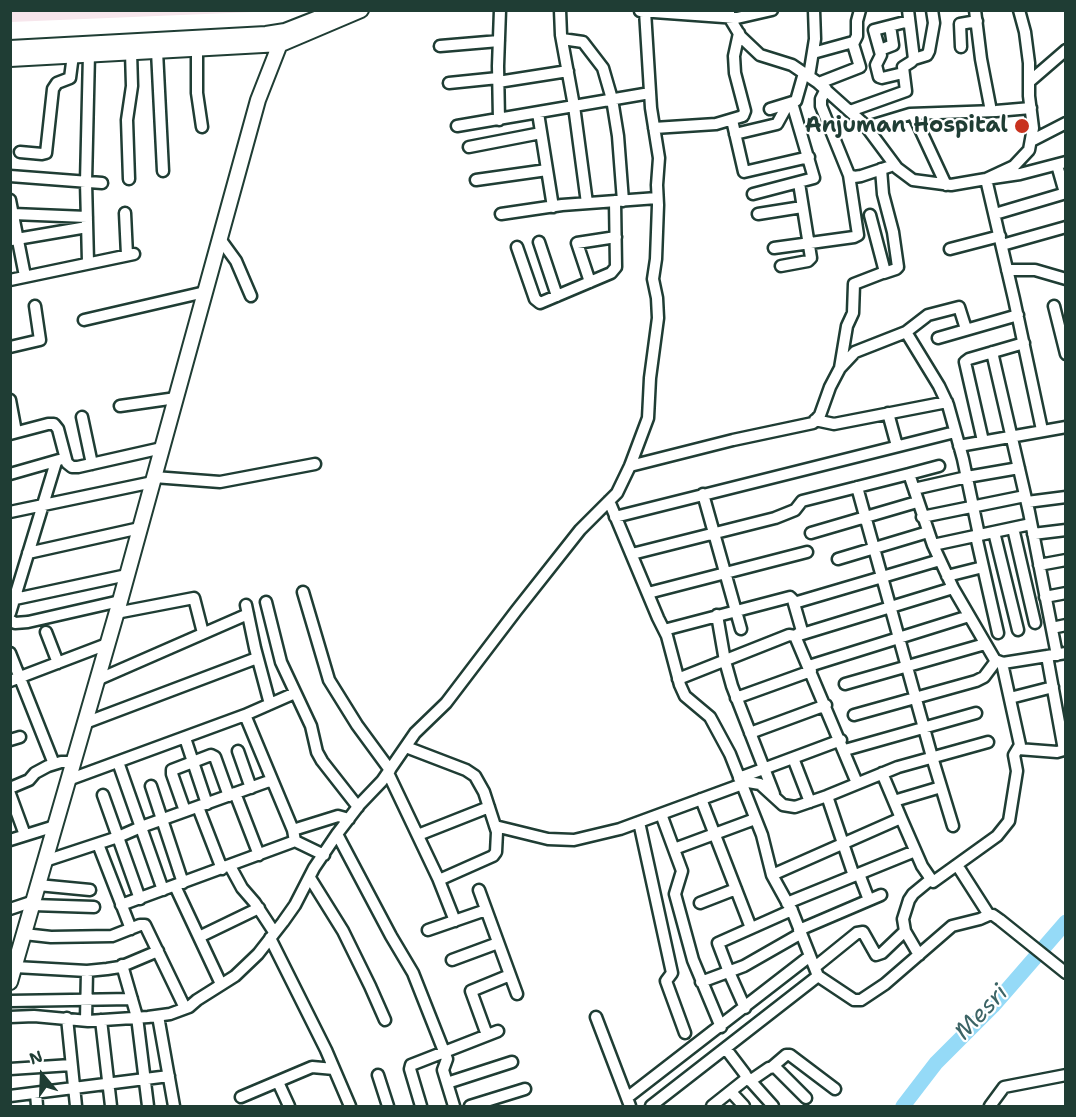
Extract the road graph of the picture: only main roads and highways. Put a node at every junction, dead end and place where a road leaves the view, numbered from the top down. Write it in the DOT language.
graph roads {
  1 [pos="338,10"];
  2 [pos="360,10"];
  3 [pos="283,37"];
  4 [pos="265,40"];
  5 [pos="10,48"];
  6 [pos="10,59"];
  7 [pos="269,74"];
  8 [pos="19,940"];
  9 [pos="10,982"];
  1 -- 3 [label="main road"];
  2 -- 3 [label="main road"];
  3 -- 4 [label="main road"];
  3 -- 7 [label="main road"];
  4 -- 5 [label="main road"];
  4 -- 6 [label="main road"];
  4 -- 7 [label="main road"];
  7 -- 8 [label="main road"];
  8 -- 9 [label="main road"];
}
